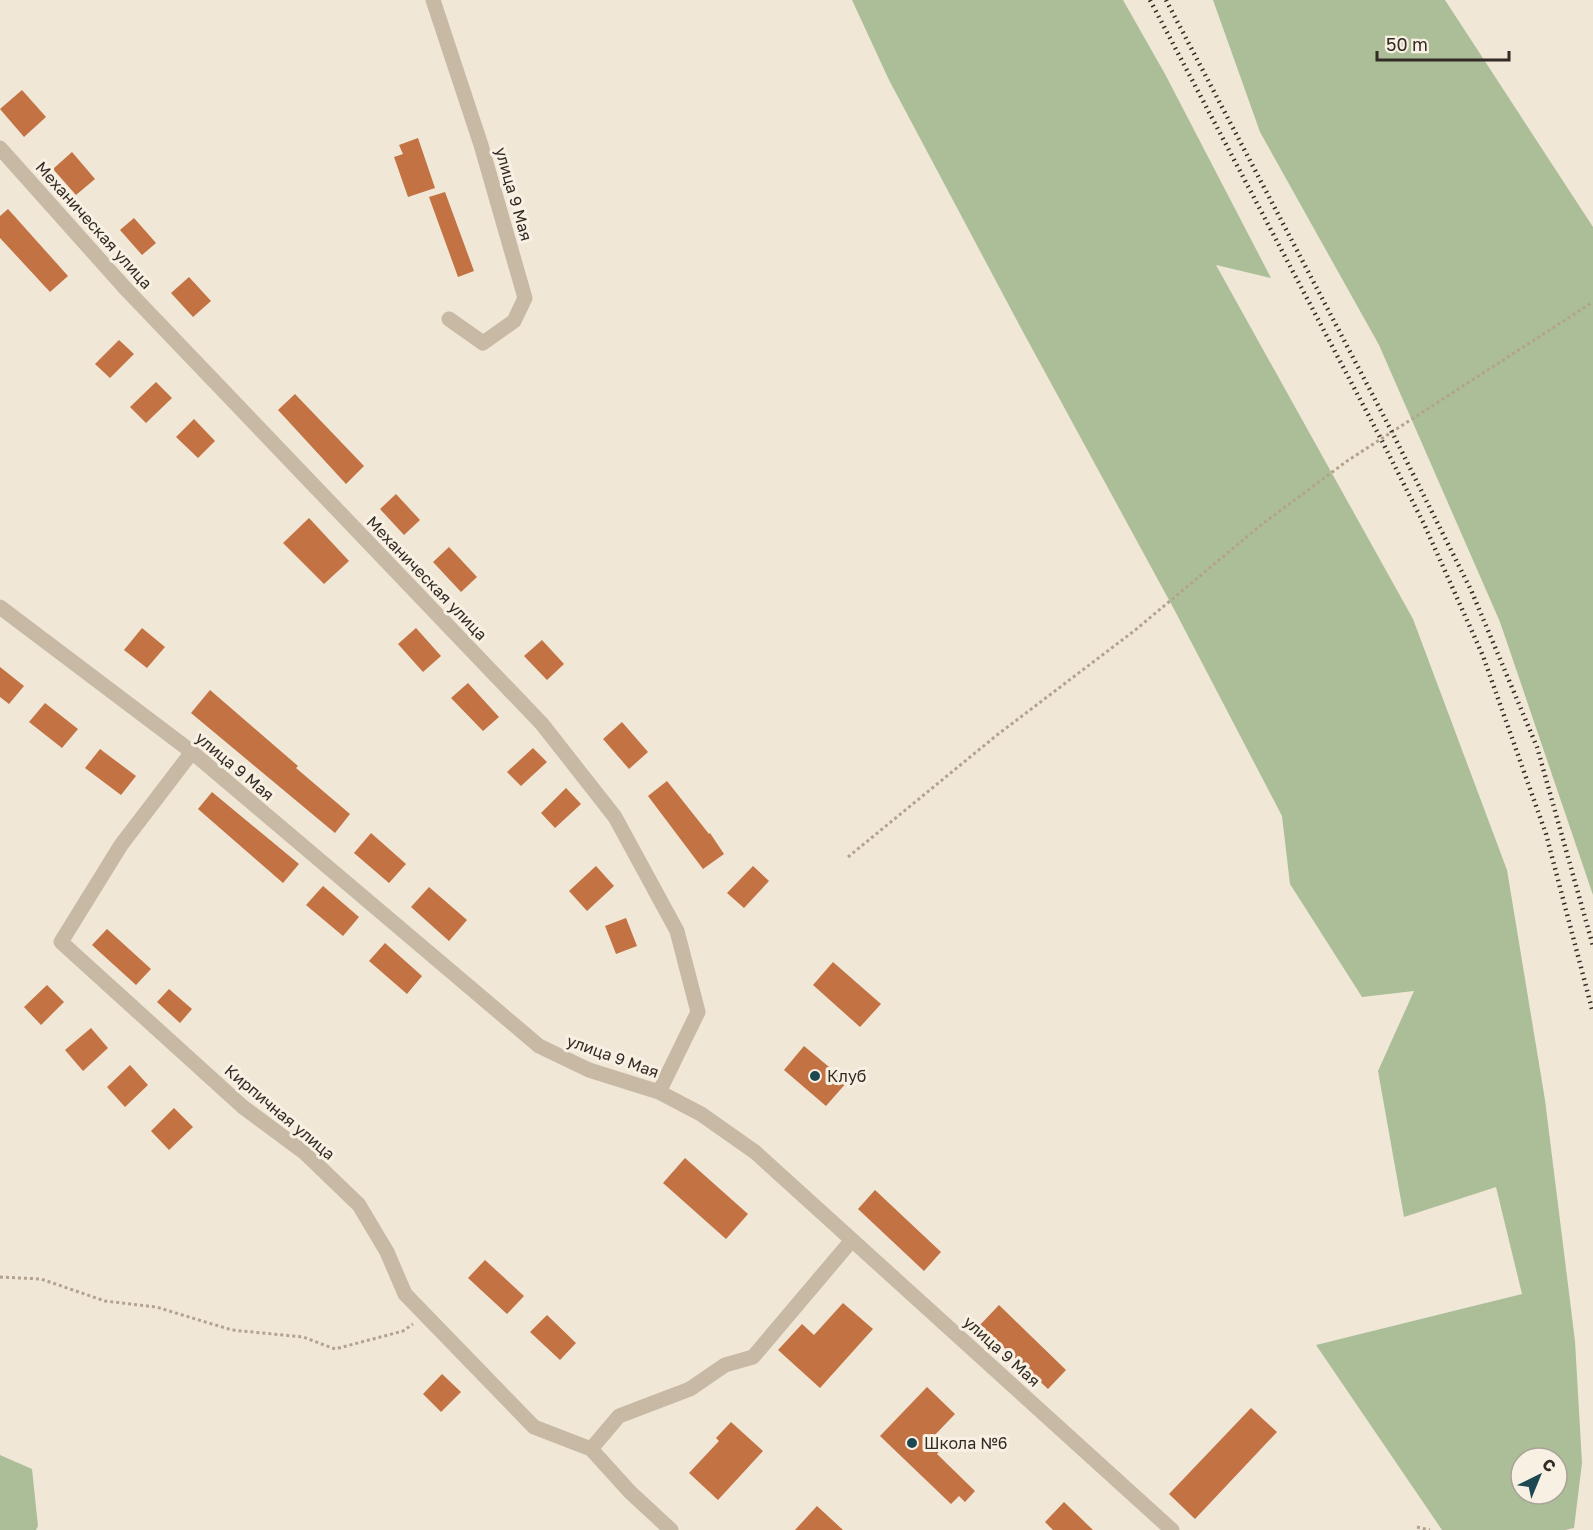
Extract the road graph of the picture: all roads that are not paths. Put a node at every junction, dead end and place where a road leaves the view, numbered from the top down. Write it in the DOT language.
graph roads {
  1 [pos="433,0"];
  2 [pos="0,148"];
  3 [pos="449,319"];
  4 [pos="0,606"];
  5 [pos="192,752"];
  6 [pos="659,1092"];
  7 [pos="852,1240"];
  8 [pos="591,1449"];
  9 [pos="1156,1515"];
  10 [pos="671,1530"];
  11 [pos="1150,1530"];
  12 [pos="1172,1530"];
  1 -- 3 [label="street, улица 9 Мая"];
  2 -- 6 [label="street, Механическая улица"];
  4 -- 5 [label="street, улица 9 Мая"];
  5 -- 6 [label="street, улица 9 Мая"];
  5 -- 8 [label="street, Кирпичная улица"];
  6 -- 7 [label="street, улица 9 Мая"];
  7 -- 8 [label="street"];
  7 -- 9 [label="street, улица 9 Мая"];
  8 -- 10 [label="street, Кирпичная улица"];
  9 -- 11 [label="street"];
  9 -- 12 [label="street, улица 9 Мая"];
}
